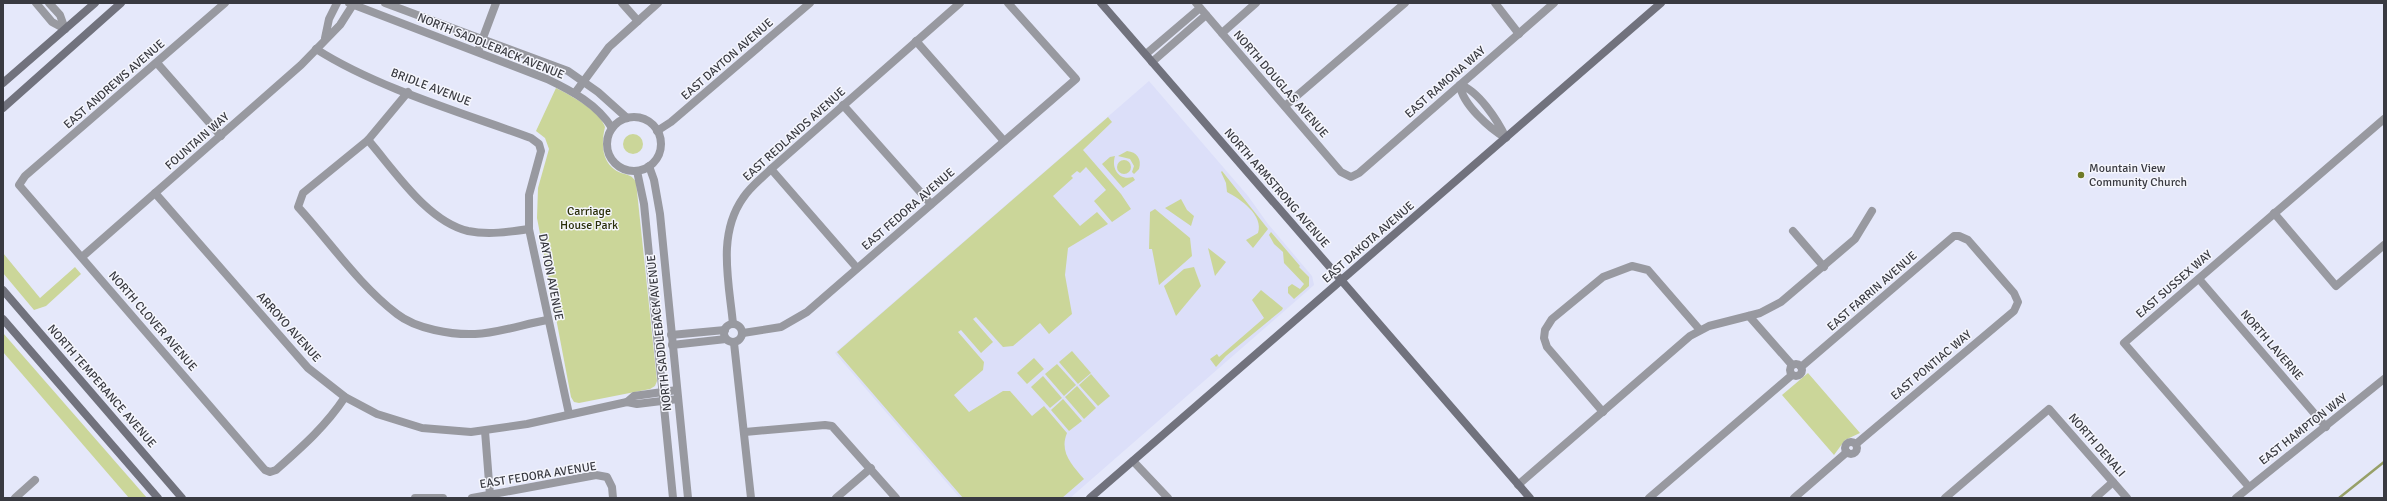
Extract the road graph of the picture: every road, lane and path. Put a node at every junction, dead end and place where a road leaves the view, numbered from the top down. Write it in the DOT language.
graph roads {
  1 [pos="36,3"];
  2 [pos="49,3"];
  3 [pos="95,3"];
  4 [pos="121,3"];
  5 [pos="225,3"];
  6 [pos="337,3"];
  7 [pos="385,3"];
  8 [pos="496,3"];
  9 [pos="622,3"];
  10 [pos="658,3"];
  11 [pos="810,3"];
  12 [pos="960,3"];
  13 [pos="1008,3"];
  14 [pos="1101,3"];
  15 [pos="1256,3"];
  16 [pos="1405,3"];
  17 [pos="1495,3"];
  18 [pos="1554,3"];
  19 [pos="1661,3"];
  20 [pos="352,4"];
  21 [pos="1198,5"];
  22 [pos="1206,15"];
  23 [pos="638,21"];
  24 [pos="65,29"];
  25 [pos="1222,33"];
  26 [pos="1519,34"];
  27 [pos="483,38"];
  28 [pos="325,39"];
  29 [pos="916,41"];
  30 [pos="316,49"];
  31 [pos="478,51"];
  32 [pos="1146,54"];
  33 [pos="1152,62"];
  34 [pos="157,63"];
  35 [pos="583,81"];
  36 [pos="3,83"];
  37 [pos="1460,85"];
  38 [pos="408,92"];
  39 [pos="575,93"];
  40 [pos="843,105"];
  41 [pos="1285,106"];
  42 [pos="3,108"];
  43 [pos="627,118"];
  44 [pos="2384,119"];
  45 [pos="612,128"];
  46 [pos="657,131"];
  47 [pos="221,136"];
  48 [pos="1506,138"];
  49 [pos="368,140"];
  50 [pos="1004,141"];
  51 [pos="539,144"];
  52 [pos="649,166"];
  53 [pos="771,169"];
  54 [pos="637,171"];
  55 [pos="1351,177"];
  56 [pos="20,185"];
  57 [pos="155,193"];
  58 [pos="931,204"];
  59 [pos="1872,211"];
  60 [pos="2274,213"];
  61 [pos="529,229"];
  62 [pos="1793,231"];
  63 [pos="1959,236"];
  64 [pos="2384,246"];
  65 [pos="82,257"];
  66 [pos="1824,266"];
  67 [pos="857,268"];
  68 [pos="2199,279"];
  69 [pos="1341,280"];
  70 [pos="3,290"];
  71 [pos="1749,316"];
  72 [pos="3,319"];
  73 [pos="547,320"];
  74 [pos="733,324"];
  75 [pos="725,330"];
  76 [pos="1700,330"];
  77 [pos="743,333"];
  78 [pos="671,335"];
  79 [pos="726,339"];
  80 [pos="734,343"];
  81 [pos="672,345"];
  82 [pos="1792,365"];
  83 [pos="1801,367"];
  84 [pos="1792,375"];
  85 [pos="2384,379"];
  86 [pos="677,390"];
  87 [pos="662,391"];
  88 [pos="345,397"];
  89 [pos="678,399"];
  90 [pos="664,401"];
  91 [pos="628,402"];
  92 [pos="1603,412"];
  93 [pos="569,414"];
  94 [pos="2326,427"];
  95 [pos="485,431"];
  96 [pos="745,432"];
  97 [pos="1132,460"];
  98 [pos="871,468"];
  99 [pos="35,480"];
  100 [pos="2114,482"];
  101 [pos="1518,485"];
  102 [pos="2249,487"];
  103 [pos="490,495"];
  104 [pos="14,498"];
  105 [pos="158,498"];
  106 [pos="182,498"];
  107 [pos="415,498"];
  108 [pos="443,498"];
  109 [pos="472,498"];
  110 [pos="613,498"];
  111 [pos="673,498"];
  112 [pos="688,498"];
  113 [pos="751,498"];
  114 [pos="836,498"];
  115 [pos="896,498"];
  116 [pos="1090,498"];
  117 [pos="1168,498"];
  118 [pos="1530,498"];
  119 [pos="1649,498"];
  120 [pos="1794,498"];
  121 [pos="1945,498"];
  122 [pos="2095,498"];
  123 [pos="2127,498"];
  124 [pos="2236,498"];
  1 -- 24 [label="street"];
  2 -- 24 [label="street"];
  3 -- 24 [label="street"];
  4 -- 42 [label="street"];
  5 -- 34 [label="street, EAST ANDREWS AVENUE"];
  6 -- 28 [label="street"];
  7 -- 27 [label="street, NORTH SADDLEBACK AVENUE"];
  8 -- 27 [label="street"];
  9 -- 23 [label="street"];
  10 -- 23 [label="street"];
  11 -- 46 [label="street, EAST DAYTON AVENUE"];
  12 -- 29 [label="street, EAST REDLANDS AVENUE"];
  13 -- 50 [label="street, EAST FEDORA AVENUE"];
  14 -- 32 [label="street, NORTH ARMSTRONG AVENUE"];
  15 -- 25 [label="street"];
  16 -- 41 [label="street"];
  17 -- 26 [label="street"];
  18 -- 26 [label="street, EAST RAMONA WAY"];
  19 -- 48 [label="street, EAST DAKOTA AVENUE"];
  20 -- 28 [label="street, FOUNTAIN WAY"];
  20 -- 31 [label="street, NORTH SADDLEBACK AVENUE"];
  21 -- 22 [label="street, NORTH DOUGLAS AVENUE"];
  21 -- 32 [label="street"];
  22 -- 25 [label="street, NORTH DOUGLAS AVENUE"];
  22 -- 33 [label="street"];
  23 -- 35 [label="street"];
  24 -- 36 [label="street"];
  25 -- 41 [label="street, NORTH DOUGLAS AVENUE"];
  26 -- 37 [label="street, EAST RAMONA WAY"];
  27 -- 31 [label="street"];
  27 -- 35 [label="street, NORTH SADDLEBACK AVENUE"];
  28 -- 30 [label="street, FOUNTAIN WAY"];
  29 -- 40 [label="street, EAST REDLANDS AVENUE"];
  29 -- 50 [label="street"];
  30 -- 38 [label="street, BRIDLE AVENUE"];
  30 -- 47 [label="street, FOUNTAIN WAY"];
  31 -- 39 [label="street, NORTH SADDLEBACK AVENUE"];
  32 -- 33 [label="street, NORTH ARMSTRONG AVENUE"];
  33 -- 69 [label="street, NORTH ARMSTRONG AVENUE"];
  34 -- 47 [label="street"];
  34 -- 56 [label="street, EAST ANDREWS AVENUE"];
  35 -- 39 [label="street"];
  35 -- 43 [label="street, NORTH SADDLEBACK AVENUE"];
  37 -- 48 [label="street"];
  37 -- 55 [label="street, EAST RAMONA WAY"];
  38 -- 49 [label="street"];
  38 -- 51 [label="street, BRIDLE AVENUE"];
  39 -- 45 [label="street, NORTH SADDLEBACK AVENUE"];
  40 -- 53 [label="street, EAST REDLANDS AVENUE"];
  40 -- 58 [label="street"];
  41 -- 55 [label="street, NORTH DOUGLAS AVENUE"];
  43 -- 45 [label="street"];
  43 -- 46 [label="street"];
  44 -- 60 [label="street, EAST SUSSEX WAY"];
  45 -- 54 [label="street"];
  46 -- 52 [label="street"];
  47 -- 57 [label="street, FOUNTAIN WAY"];
  48 -- 69 [label="street, EAST DAKOTA AVENUE"];
  49 -- 61 [label="street"];
  49 -- 73 [label="street"];
  50 -- 58 [label="street, EAST FEDORA AVENUE"];
  51 -- 61 [label="street, DAYTON AVENUE"];
  52 -- 54 [label="street"];
  52 -- 78 [label="street, NORTH SADDLEBACK AVENUE"];
  53 -- 67 [label="street"];
  53 -- 74 [label="street, EAST REDLANDS AVENUE"];
  54 -- 87 [label="street, NORTH SADDLEBACK AVENUE"];
  56 -- 65 [label="street, NORTH CLOVER AVENUE"];
  57 -- 65 [label="street, FOUNTAIN WAY"];
  57 -- 88 [label="street, ARROYO AVENUE"];
  58 -- 67 [label="street, EAST FEDORA AVENUE"];
  59 -- 66 [label="street"];
  60 -- 64 [label="street"];
  60 -- 68 [label="street, EAST SUSSEX WAY"];
  61 -- 73 [label="street, DAYTON AVENUE"];
  62 -- 66 [label="street"];
  63 -- 83 [label="street, EAST FARRIN AVENUE"];
  63 -- 120 [label="street, EAST PONTIAC WAY"];
  65 -- 88 [label="street, NORTH CLOVER AVENUE"];
  66 -- 71 [label="street"];
  67 -- 77 [label="street, EAST FEDORA AVENUE"];
  68 -- 94 [label="street, NORTH LAVERNE"];
  68 -- 102 [label="street, EAST SUSSEX WAY"];
  69 -- 97 [label="street, EAST DAKOTA AVENUE"];
  69 -- 101 [label="street, NORTH ARMSTRONG AVENUE"];
  70 -- 106 [label="street, NORTH TEMPERANCE AVENUE"];
  71 -- 76 [label="street"];
  71 -- 82 [label="street"];
  72 -- 105 [label="street"];
  73 -- 93 [label="street, DAYTON AVENUE"];
  74 -- 75 [label="street"];
  74 -- 77 [label="street"];
  75 -- 78 [label="street"];
  75 -- 79 [label="street"];
  76 -- 92 [label="street"];
  76 -- 92 [label="street"];
  77 -- 80 [label="street"];
  78 -- 81 [label="street, NORTH SADDLEBACK AVENUE"];
  79 -- 80 [label="street"];
  79 -- 81 [label="street"];
  80 -- 96 [label="street"];
  81 -- 86 [label="street, NORTH SADDLEBACK AVENUE"];
  82 -- 83 [label="street"];
  82 -- 84 [label="street"];
  83 -- 84 [label="street"];
  84 -- 119 [label="street"];
  85 -- 94 [label="street, EAST HAMPTON WAY"];
  86 -- 87 [label="street, ARROYO AVENUE"];
  86 -- 89 [label="street, NORTH SADDLEBACK AVENUE"];
  87 -- 90 [label="street, NORTH SADDLEBACK AVENUE"];
  87 -- 91 [label="street, ARROYO AVENUE"];
  88 -- 95 [label="street, ARROYO AVENUE"];
  89 -- 90 [label="street, ARROYO AVENUE"];
  89 -- 112 [label="street, NORTH SADDLEBACK AVENUE"];
  90 -- 91 [label="street, ARROYO AVENUE"];
  90 -- 111 [label="street, NORTH SADDLEBACK AVENUE"];
  91 -- 93 [label="street, ARROYO AVENUE"];
  92 -- 101 [label="street"];
  93 -- 95 [label="street, ARROYO AVENUE"];
  94 -- 102 [label="street, EAST HAMPTON WAY"];
  95 -- 103 [label="street"];
  96 -- 98 [label="street"];
  96 -- 113 [label="street"];
  97 -- 116 [label="street, EAST DAKOTA AVENUE"];
  97 -- 117 [label="street"];
  98 -- 114 [label="street"];
  98 -- 115 [label="street"];
  99 -- 104 [label="street"];
  100 -- 121 [label="street, NORTH DENALI"];
  100 -- 122 [label="street"];
  100 -- 123 [label="street, NORTH DENALI"];
  101 -- 118 [label="street, NORTH ARMSTRONG AVENUE"];
  102 -- 124 [label="street, EAST HAMPTON WAY"];
  103 -- 109 [label="street, EAST FEDORA AVENUE"];
  103 -- 110 [label="street, EAST FEDORA AVENUE"];
  107 -- 108 [label="street"];
}
